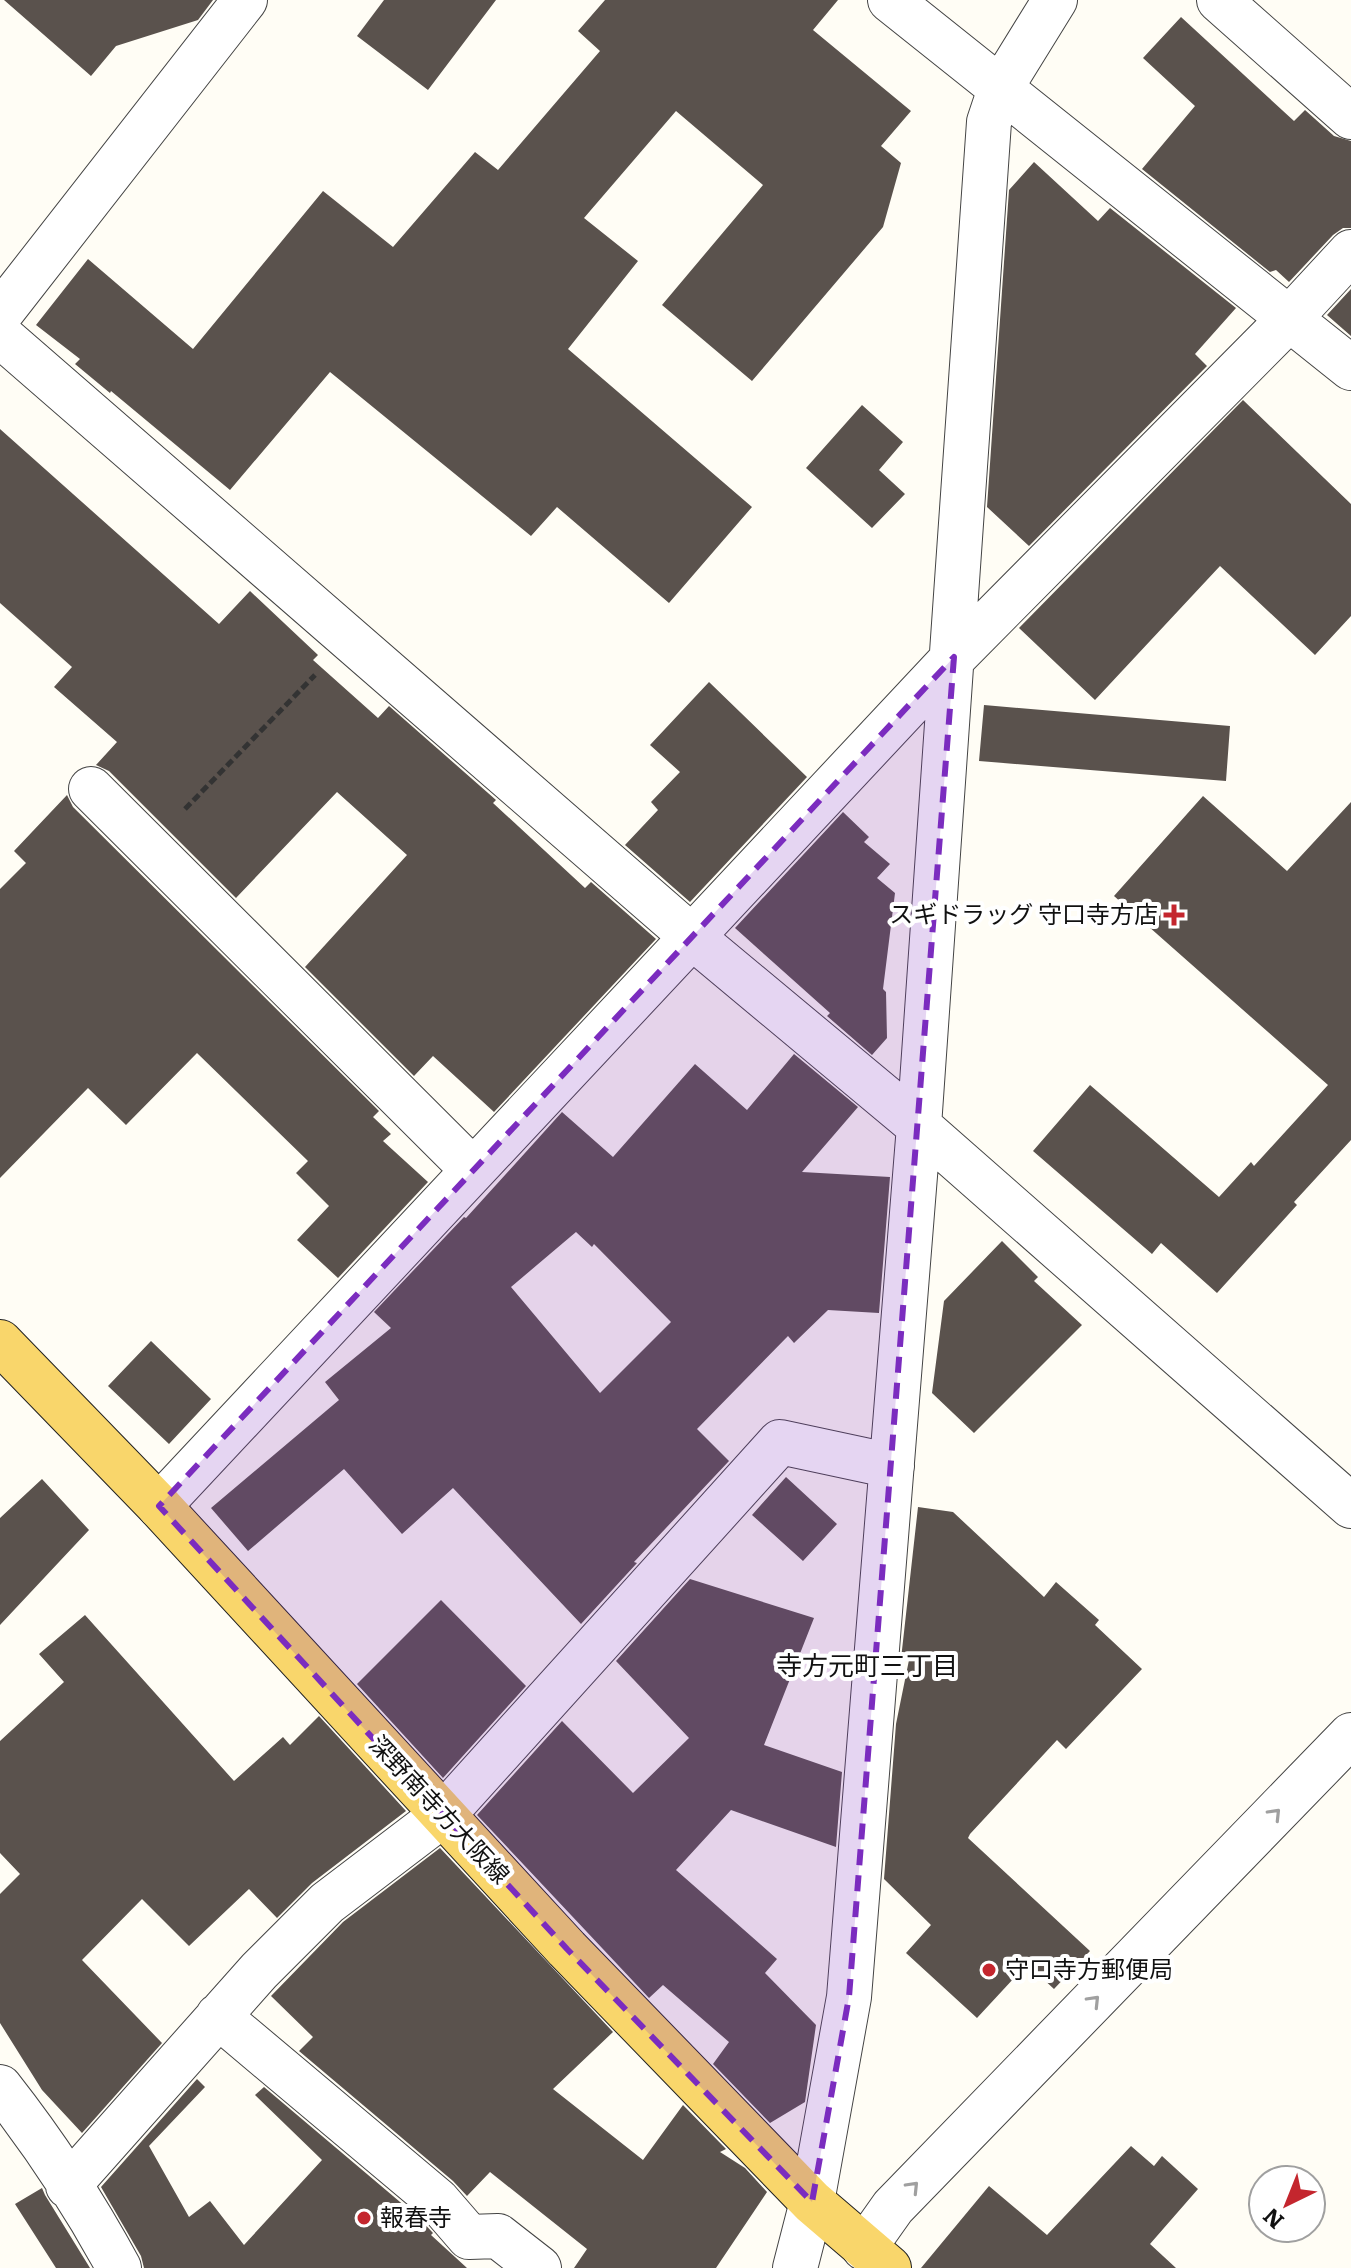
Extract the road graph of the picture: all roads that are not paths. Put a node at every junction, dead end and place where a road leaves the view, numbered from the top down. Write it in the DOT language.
graph roads {
  1 [pos="245,0"];
  2 [pos="890,0"];
  3 [pos="1055,0"];
  4 [pos="1219,0"];
  5 [pos="1000,89"];
  6 [pos="1351,117"];
  7 [pos="1351,252"];
  8 [pos="0,314"];
  9 [pos="1289,319"];
  10 [pos="0,335"];
  11 [pos="1351,368"];
  12 [pos="954,657"];
  13 [pos="91,789"];
  14 [pos="691,936"];
  15 [pos="919,1126"];
  16 [pos="472,1169"];
  17 [pos="0,1342"];
  18 [pos="892,1466"];
  19 [pos="159,1506"];
  20 [pos="1351,1506"];
  21 [pos="1351,1735"];
  22 [pos="444,1814"];
  23 [pos="218,2016"];
  24 [pos="0,2087"];
  25 [pos="68,2186"];
  26 [pos="812,2202"];
  27 [pos="876,2258"];
  28 [pos="119,2268"];
  29 [pos="539,2268"];
  30 [pos="795,2268"];
  1 -- 8 [label="street"];
  2 -- 5 [label="street"];
  3 -- 5 [label="street"];
  4 -- 6 [label="street"];
  5 -- 9 [label="street"];
  5 -- 12 [label="street"];
  7 -- 9 [label="street"];
  9 -- 11 [label="street"];
  9 -- 12 [label="street"];
  10 -- 14 [label="street"];
  12 -- 14 [label="street"];
  12 -- 15 [label="street"];
  13 -- 16 [label="street"];
  14 -- 15 [label="street"];
  14 -- 16 [label="street"];
  15 -- 18 [label="street"];
  15 -- 20 [label="street"];
  16 -- 19 [label="street"];
  17 -- 19 [label="main road, 深野南寺方大阪線"];
  18 -- 22 [label="street"];
  18 -- 26 [label="street"];
  19 -- 22 [label="main road, 深野南寺方大阪線"];
  27 -- 21 [label="street, one-way"];
  22 -- 23 [label="street"];
  22 -- 26 [label="main road, 深野南寺方大阪線"];
  23 -- 25 [label="street"];
  23 -- 29 [label="street"];
  24 -- 25 [label="street"];
  25 -- 28 [label="street"];
  26 -- 27 [label="main road, 深野南寺方大阪線"];
  26 -- 30 [label="street"];
}
